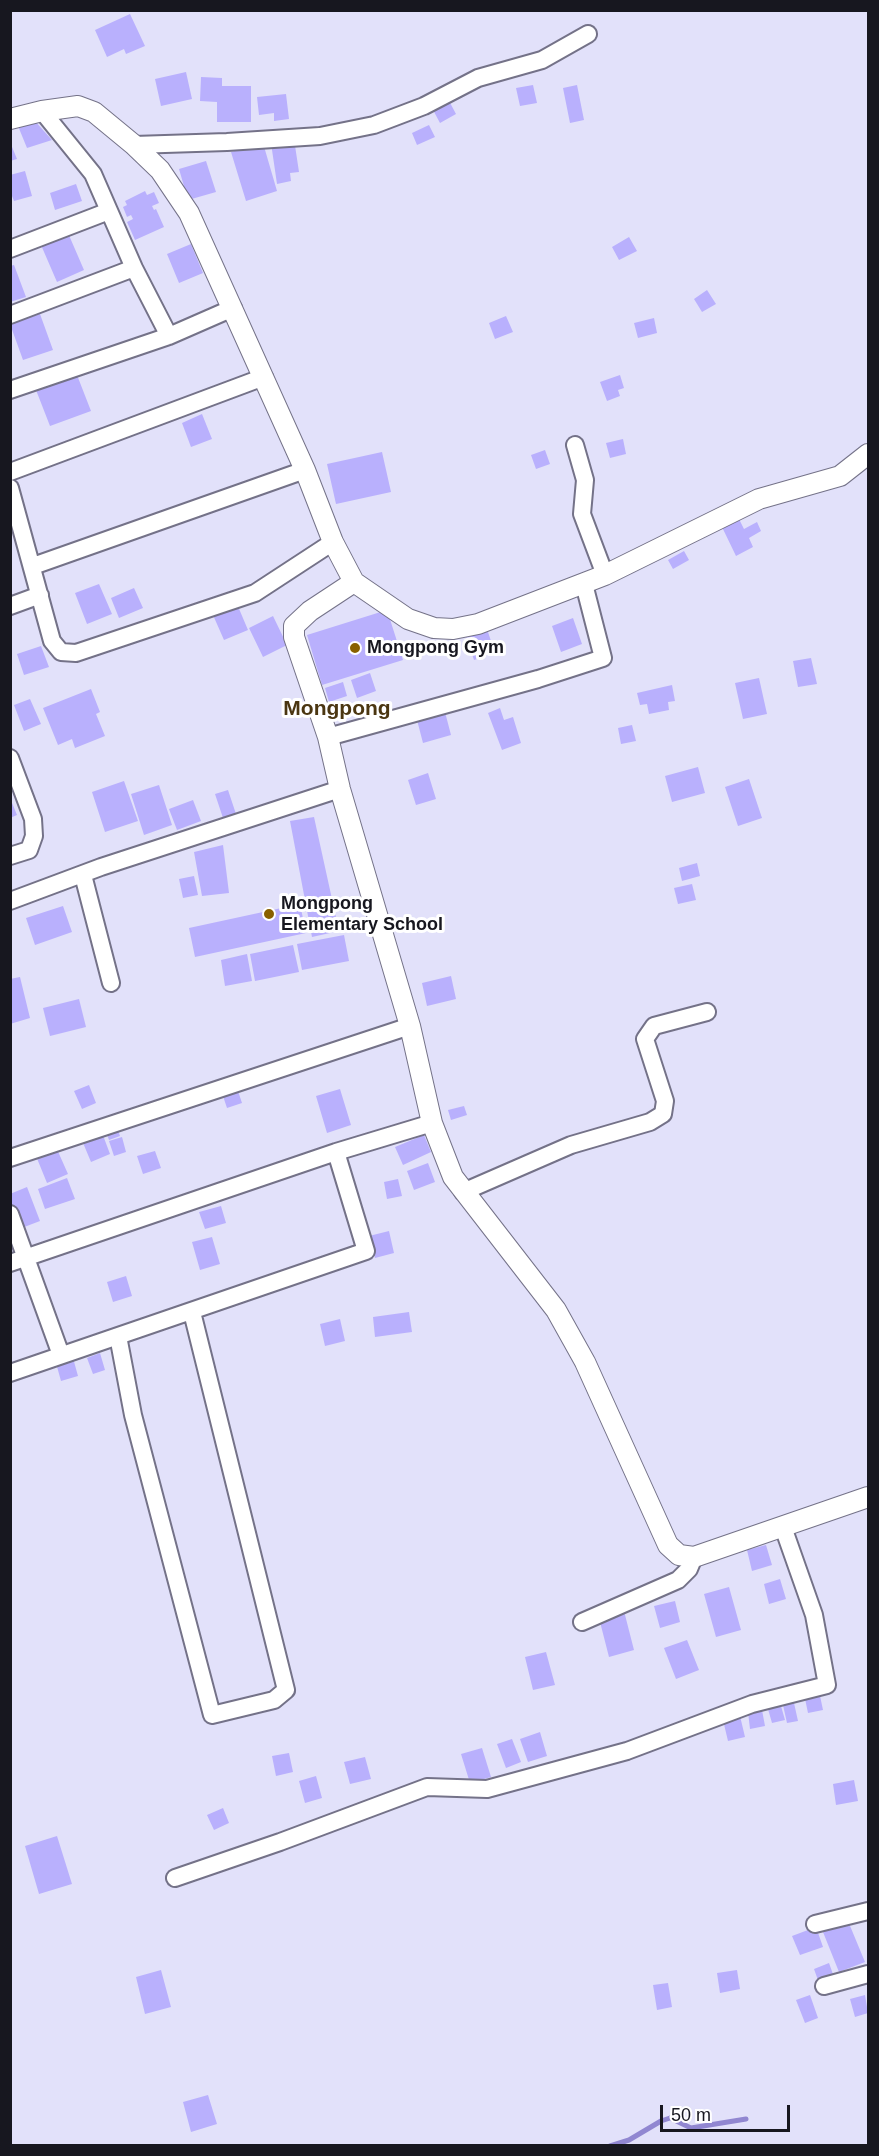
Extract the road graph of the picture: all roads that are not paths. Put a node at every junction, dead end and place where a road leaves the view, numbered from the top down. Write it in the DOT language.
graph roads {
  1 [pos="588,34"];
  2 [pos="42,111"];
  3 [pos="10,119"];
  4 [pos="134,145"];
  5 [pos="110,212"];
  6 [pos="10,249"];
  7 [pos="134,268"];
  8 [pos="233,308"];
  9 [pos="10,315"];
  10 [pos="169,336"];
  11 [pos="264,377"];
  12 [pos="10,390"];
  13 [pos="575,445"];
  14 [pos="868,454"];
  15 [pos="305,470"];
  16 [pos="10,472"];
  17 [pos="10,488"];
  18 [pos="333,542"];
  19 [pos="33,566"];
  20 [pos="604,575"];
  21 [pos="354,582"];
  22 [pos="584,584"];
  23 [pos="40,596"];
  24 [pos="10,606"];
  25 [pos="328,737"];
  26 [pos="10,758"];
  27 [pos="340,789"];
  28 [pos="10,856"];
  29 [pos="83,875"];
  30 [pos="10,901"];
  31 [pos="111,982"];
  32 [pos="707,1012"];
  33 [pos="410,1026"];
  34 [pos="432,1123"];
  35 [pos="336,1152"];
  36 [pos="10,1158"];
  37 [pos="463,1192"];
  38 [pos="10,1214"];
  39 [pos="18,1260"];
  40 [pos="192,1312"];
  41 [pos="118,1336"];
  42 [pos="61,1355"];
  43 [pos="10,1372"];
  44 [pos="868,1497"];
  45 [pos="783,1527"];
  46 [pos="694,1557"];
  47 [pos="582,1622"];
  48 [pos="175,1878"];
  49 [pos="868,1911"];
  50 [pos="814,1924"];
  51 [pos="868,1974"];
  52 [pos="824,1986"];
  1 -- 4 [label="street"];
  2 -- 3 [label="street"];
  2 -- 4 [label="street"];
  2 -- 5 [label="street"];
  4 -- 8 [label="street"];
  5 -- 6 [label="street"];
  5 -- 7 [label="street"];
  7 -- 9 [label="street"];
  7 -- 10 [label="street"];
  8 -- 10 [label="street"];
  8 -- 11 [label="street"];
  10 -- 12 [label="street"];
  11 -- 15 [label="street"];
  11 -- 16 [label="street"];
  13 -- 20 [label="street"];
  14 -- 20 [label="street"];
  15 -- 18 [label="street"];
  15 -- 19 [label="street"];
  17 -- 19 [label="street"];
  18 -- 21 [label="street"];
  18 -- 23 [label="street"];
  19 -- 23 [label="street"];
  20 -- 22 [label="street"];
  21 -- 22 [label="street"];
  21 -- 25 [label="street"];
  22 -- 25 [label="street"];
  23 -- 24 [label="street"];
  25 -- 27 [label="street"];
  26 -- 28 [label="street"];
  27 -- 29 [label="street"];
  27 -- 33 [label="street"];
  29 -- 30 [label="street"];
  29 -- 31 [label="street"];
  32 -- 37 [label="street"];
  33 -- 34 [label="street"];
  33 -- 36 [label="street"];
  34 -- 35 [label="street"];
  34 -- 37 [label="street"];
  35 -- 39 [label="street"];
  35 -- 40 [label="street"];
  37 -- 46 [label="street"];
  38 -- 39 [label="street"];
  39 -- 42 [label="street"];
  40 -- 41 [label="street"];
  40 -- 41 [label="street"];
  41 -- 42 [label="street"];
  42 -- 43 [label="street"];
  44 -- 45 [label="street"];
  45 -- 46 [label="street"];
  45 -- 48 [label="street"];
  46 -- 47 [label="street"];
  49 -- 50 [label="street"];
  51 -- 52 [label="street"];
}
